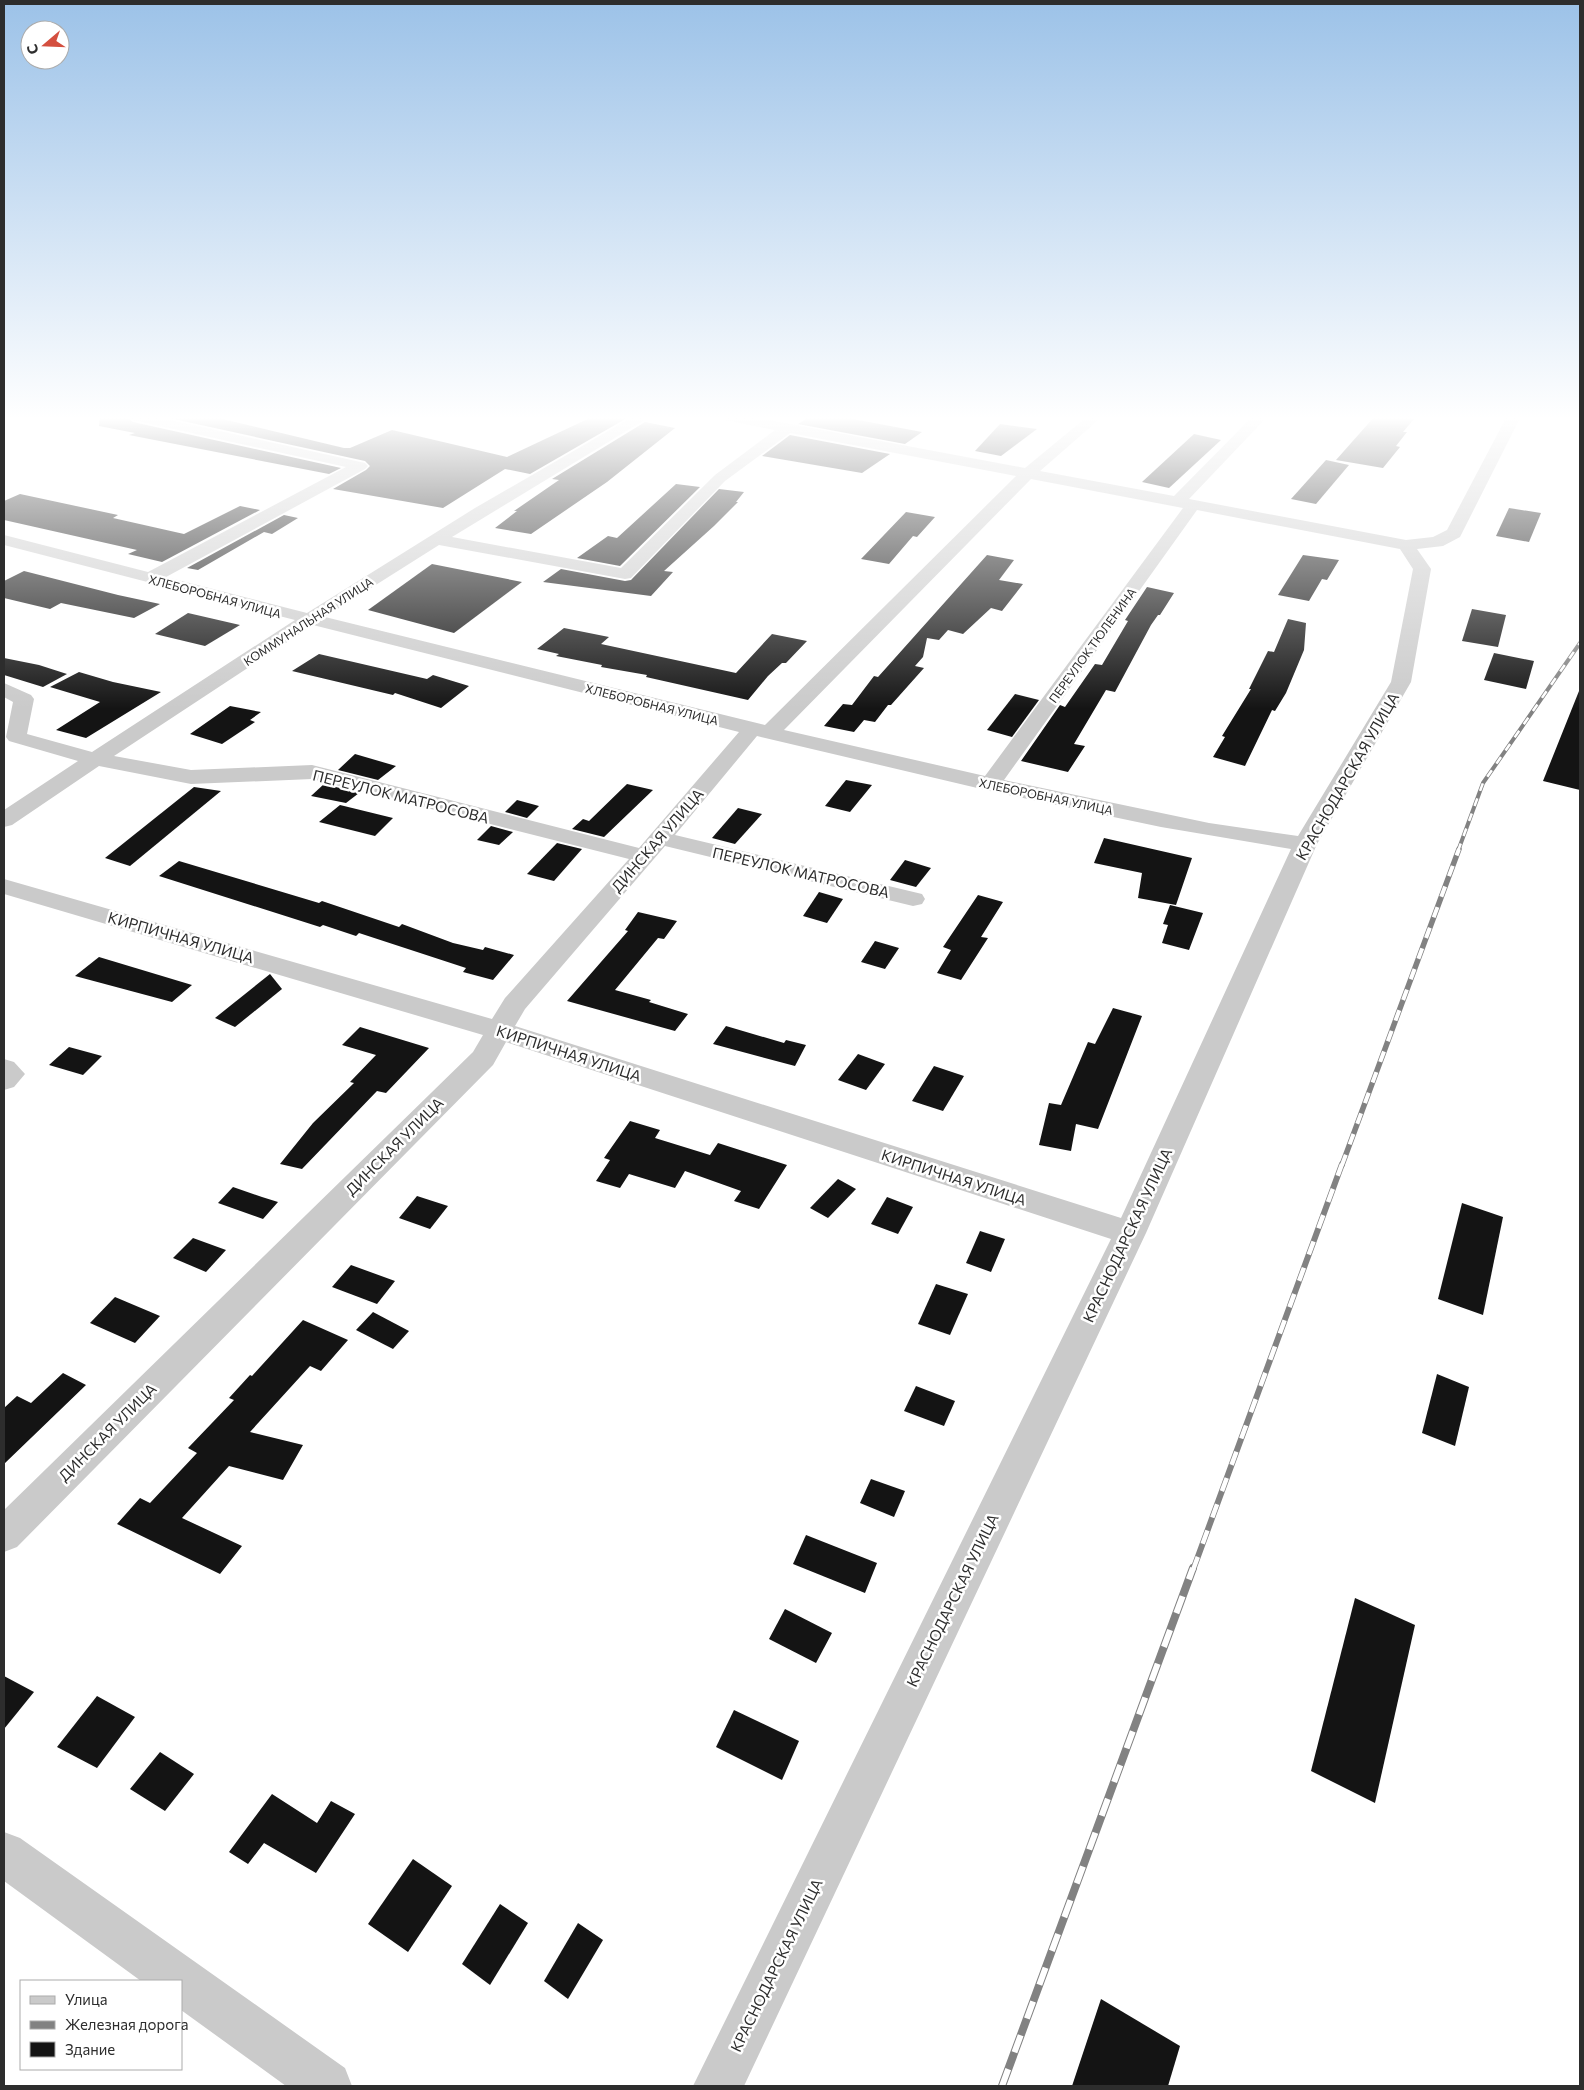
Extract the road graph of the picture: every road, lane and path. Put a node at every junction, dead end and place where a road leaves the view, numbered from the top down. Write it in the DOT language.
graph roads {
  1 [pos="271,514"];
  2 [pos="476,514"];
  3 [pos="685,514"];
  4 [pos="986,514"];
  5 [pos="1178,514"];
  6 [pos="1236,514"];
  7 [pos="1464,514"];
  8 [pos="436,539"];
  9 [pos="4,540"];
  10 [pos="1406,545"];
  11 [pos="150,578"];
  12 [pos="308,620"];
  13 [pos="4,689"];
  14 [pos="760,731"];
  15 [pos="95,759"];
  16 [pos="990,784"];
  17 [pos="4,820"];
  18 [pos="1305,844"];
  19 [pos="652,847"];
  20 [pos="4,886"];
  21 [pos="913,899"];
  22 [pos="498,1030"];
  23 [pos="4,1069"];
  24 [pos="4,1080"];
  25 [pos="1130,1233"];
  26 [pos="4,1535"];
  27 [pos="4,1854"];
  28 [pos="180,1980"];
  29 [pos="182,1982"];
  30 [pos="328,2086"];
  31 [pos="718,2086"];
  1 -- 11 [label="street"];
  2 -- 8 [label="street, КОММУНАЛЬНАЯ УЛИЦА"];
  3 -- 8 [label="street"];
  4 -- 14 [label="street, ДИНСКАЯ УЛИЦА"];
  5 -- 16 [label="street, ПЕРЕУЛОК ТЮЛЕНИНА"];
  6 -- 10 [label="street"];
  7 -- 10 [label="street"];
  8 -- 12 [label="street, КОММУНАЛЬНАЯ УЛИЦА"];
  9 -- 11 [label="street, ХЛЕБОРОБНАЯ УЛИЦА"];
  10 -- 18 [label="street, КРАСНОДАРСКАЯ УЛИЦА"];
  11 -- 12 [label="street, ХЛЕБОРОБНАЯ УЛИЦА"];
  12 -- 14 [label="street, ХЛЕБОРОБНАЯ УЛИЦА"];
  12 -- 15 [label="street, КОММУНАЛЬНАЯ УЛИЦА"];
  13 -- 15 [label="street, ПЕРЕУЛОК МАТРОСОВА"];
  14 -- 16 [label="street, ХЛЕБОРОБНАЯ УЛИЦА"];
  14 -- 19 [label="street, ДИНСКАЯ УЛИЦА"];
  15 -- 17 [label="street, КОММУНАЛЬНАЯ УЛИЦА"];
  15 -- 19 [label="street, ПЕРЕУЛОК МАТРОСОВА"];
  16 -- 18 [label="street, ХЛЕБОРОБНАЯ УЛИЦА"];
  18 -- 25 [label="street, КРАСНОДАРСКАЯ УЛИЦА"];
  19 -- 21 [label="street, ПЕРЕУЛОК МАТРОСОВА"];
  19 -- 22 [label="street, ДИНСКАЯ УЛИЦА"];
  20 -- 22 [label="street, КИРПИЧНАЯ УЛИЦА"];
  22 -- 25 [label="street, КИРПИЧНАЯ УЛИЦА"];
  22 -- 26 [label="street, ДИНСКАЯ УЛИЦА"];
  23 -- 24 [label="street"];
  25 -- 31 [label="street, КРАСНОДАРСКАЯ УЛИЦА"];
  27 -- 28 [label="street"];
  29 -- 30 [label="street"];
}
